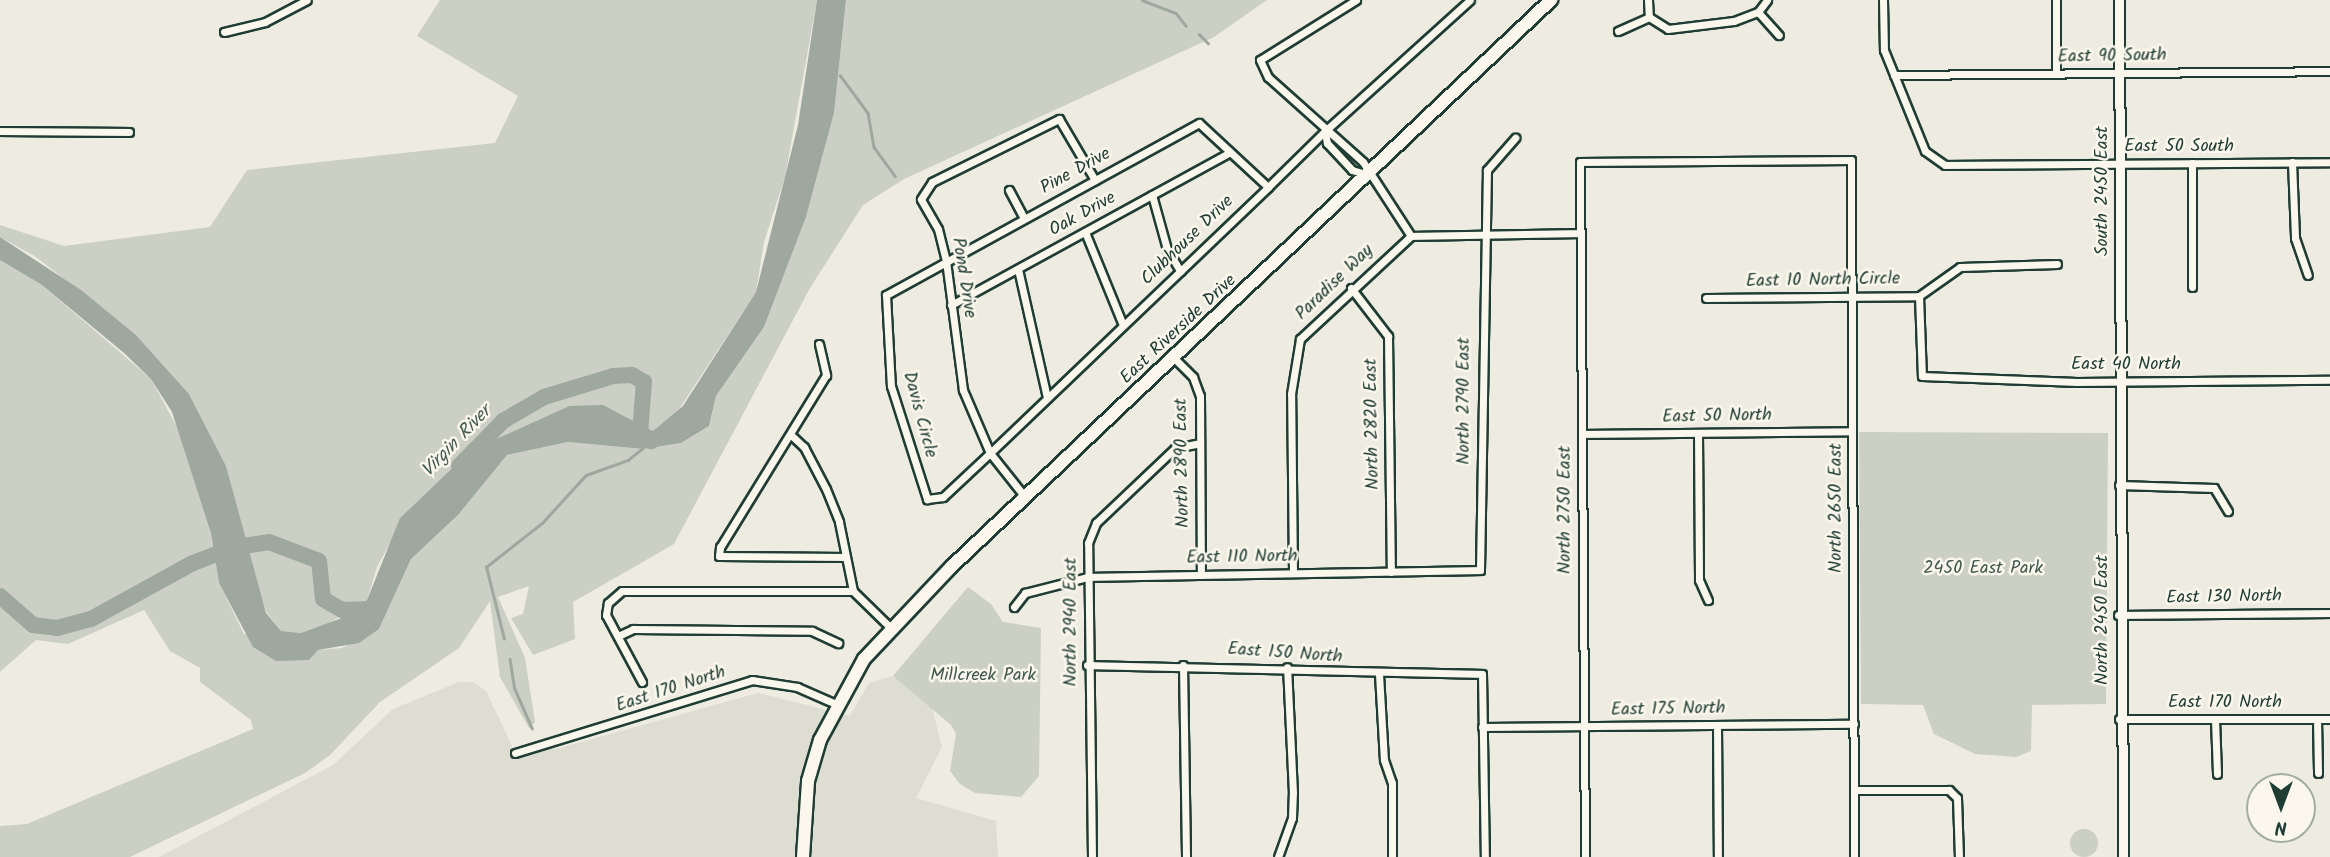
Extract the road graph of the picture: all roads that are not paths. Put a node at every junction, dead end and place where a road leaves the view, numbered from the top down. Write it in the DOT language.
graph roads {
  1 [pos="307,0"];
  2 [pos="1356,0"];
  3 [pos="1470,0"];
  4 [pos="1551,0"];
  5 [pos="1648,0"];
  6 [pos="1767,0"];
  7 [pos="1883,0"];
  8 [pos="2056,0"];
  9 [pos="2119,0"];
  10 [pos="1758,12"];
  11 [pos="1649,17"];
  12 [pos="1618,30"];
  13 [pos="224,32"];
  14 [pos="1779,35"];
  15 [pos="2330,71"];
  16 [pos="2119,73"];
  17 [pos="2056,74"];
  18 [pos="1894,75"];
  19 [pos="0,131"];
  20 [pos="1325,131"];
  21 [pos="129,132"];
  22 [pos="1516,138"];
  23 [pos="1229,153"];
  24 [pos="1851,160"];
  25 [pos="2292,162"];
  26 [pos="2330,162"];
  27 [pos="2119,163"];
  28 [pos="2192,163"];
  29 [pos="1370,176"];
  30 [pos="1096,180"];
  31 [pos="1268,187"];
  32 [pos="1009,190"];
  33 [pos="1152,195"];
  34 [pos="1024,218"];
  35 [pos="1085,232"];
  36 [pos="1483,232"];
  37 [pos="1580,233"];
  38 [pos="1411,236"];
  39 [pos="946,261"];
  40 [pos="2057,264"];
  41 [pos="1018,269"];
  42 [pos="1180,271"];
  43 [pos="2308,275"];
  44 [pos="2192,286"];
  45 [pos="1350,288"];
  46 [pos="886,295"];
  47 [pos="1852,296"];
  48 [pos="1919,296"];
  49 [pos="1706,298"];
  50 [pos="951,305"];
  51 [pos="1123,325"];
  52 [pos="819,344"];
  53 [pos="1174,358"];
  54 [pos="2330,380"];
  55 [pos="2119,382"];
  56 [pos="1047,398"];
  57 [pos="1852,431"];
  58 [pos="1698,433"];
  59 [pos="1582,434"];
  60 [pos="791,435"];
  61 [pos="1200,443"];
  62 [pos="990,453"];
  63 [pos="2119,485"];
  64 [pos="1025,497"];
  65 [pos="927,499"];
  66 [pos="2228,511"];
  67 [pos="846,557"];
  68 [pos="1480,570"];
  69 [pos="1391,572"];
  70 [pos="1293,573"];
  71 [pos="1201,575"];
  72 [pos="1088,577"];
  73 [pos="853,591"];
  74 [pos="1709,600"];
  75 [pos="1014,607"];
  76 [pos="2330,613"];
  77 [pos="2118,615"];
  78 [pos="892,629"];
  79 [pos="618,635"];
  80 [pos="838,643"];
  81 [pos="1087,665"];
  82 [pos="1183,665"];
  83 [pos="1287,667"];
  84 [pos="1380,674"];
  85 [pos="642,682"];
  86 [pos="839,699"];
  87 [pos="2119,719"];
  88 [pos="2216,719"];
  89 [pos="2317,719"];
  90 [pos="2330,719"];
  91 [pos="1854,724"];
  92 [pos="1717,725"];
  93 [pos="1584,726"];
  94 [pos="1482,727"];
  95 [pos="515,753"];
  96 [pos="2318,773"];
  97 [pos="2217,774"];
  98 [pos="1854,790"];
  99 [pos="803,857"];
  100 [pos="1092,857"];
  101 [pos="1186,857"];
  102 [pos="1278,857"];
  103 [pos="1392,857"];
  104 [pos="1485,857"];
  105 [pos="1585,857"];
  106 [pos="1718,857"];
  107 [pos="1854,857"];
  108 [pos="1959,857"];
  109 [pos="2123,857"];
  1 -- 13 [label="street"];
  2 -- 20 [label="street"];
  3 -- 20 [label="street, Clubhouse Drive"];
  4 -- 29 [label="main road, East Riverside Drive"];
  5 -- 11 [label="street"];
  6 -- 10 [label="street"];
  7 -- 18 [label="street"];
  8 -- 17 [label="street"];
  9 -- 16 [label="street, South 2450 East"];
  10 -- 11 [label="street"];
  10 -- 14 [label="street"];
  11 -- 12 [label="street"];
  15 -- 16 [label="street, East 90 South"];
  16 -- 17 [label="street, East 90 South"];
  16 -- 27 [label="street, South 2450 East"];
  17 -- 18 [label="street, East 90 South"];
  18 -- 27 [label="street, East 50 South"];
  19 -- 21 [label="street"];
  20 -- 29 [label="street"];
  20 -- 29 [label="street"];
  20 -- 31 [label="street, Clubhouse Drive"];
  22 -- 36 [label="street, North 2790 East"];
  23 -- 30 [label="street, Pine Drive"];
  23 -- 31 [label="street, Pine Drive"];
  23 -- 33 [label="street, Oak Drive"];
  24 -- 37 [label="street, North 2750 East"];
  24 -- 47 [label="street, North 2650 East"];
  25 -- 26 [label="street, East 50 South"];
  25 -- 28 [label="street, East 50 South"];
  25 -- 43 [label="street"];
  27 -- 28 [label="street, East 50 South"];
  27 -- 55 [label="street, South 2450 East"];
  28 -- 44 [label="street"];
  29 -- 38 [label="street"];
  29 -- 53 [label="main road, East Riverside Drive"];
  30 -- 34 [label="street, Pine Drive"];
  30 -- 39 [label="street, Pond Drive"];
  31 -- 42 [label="street, Clubhouse Drive"];
  32 -- 34 [label="street"];
  33 -- 35 [label="street, Oak Drive"];
  33 -- 42 [label="street"];
  34 -- 39 [label="street, Pine Drive"];
  35 -- 41 [label="street, Oak Drive"];
  35 -- 51 [label="street"];
  36 -- 37 [label="street"];
  36 -- 38 [label="street"];
  36 -- 68 [label="street, North 2790 East"];
  37 -- 59 [label="street, North 2750 East"];
  38 -- 45 [label="street, Paradise Way"];
  39 -- 46 [label="street, Pine Drive"];
  39 -- 50 [label="street, Pond Drive"];
  40 -- 48 [label="street, East 10 North Circle"];
  41 -- 50 [label="street, Oak Drive"];
  41 -- 56 [label="street"];
  42 -- 51 [label="street, Clubhouse Drive"];
  45 -- 69 [label="street, North 2820 East"];
  45 -- 70 [label="street, Paradise Way"];
  46 -- 65 [label="street, Davis Circle"];
  47 -- 48 [label="street, East 10 North Circle"];
  47 -- 49 [label="street, East 10 North Circle"];
  47 -- 57 [label="street, North 2650 East"];
  48 -- 55 [label="street, East 40 North"];
  50 -- 62 [label="street, Pond Drive"];
  51 -- 56 [label="street, Clubhouse Drive"];
  52 -- 60 [label="street"];
  53 -- 61 [label="street, North 2890 East"];
  53 -- 64 [label="main road, East Riverside Drive"];
  54 -- 55 [label="street, East 40 North"];
  55 -- 63 [label="street, North 2450 East"];
  56 -- 62 [label="street, Clubhouse Drive"];
  57 -- 58 [label="street, East 50 North"];
  57 -- 91 [label="street, North 2650 East"];
  58 -- 59 [label="street, East 50 North"];
  58 -- 74 [label="street"];
  59 -- 93 [label="street, North 2750 East"];
  60 -- 67 [label="street"];
  60 -- 67 [label="street"];
  61 -- 71 [label="street, North 2890 East"];
  61 -- 72 [label="street, North 2940 East"];
  62 -- 64 [label="street, Pond Drive"];
  62 -- 65 [label="street, Clubhouse Drive"];
  63 -- 66 [label="street"];
  63 -- 77 [label="street, North 2450 East"];
  64 -- 78 [label="main road, East Riverside Drive"];
  67 -- 73 [label="street"];
  68 -- 69 [label="street, East 110 North"];
  69 -- 70 [label="street, East 110 North"];
  70 -- 71 [label="street, East 110 North"];
  71 -- 72 [label="street, East 110 North"];
  72 -- 75 [label="street, East 110 North"];
  72 -- 81 [label="street, North 2940 East"];
  73 -- 78 [label="street"];
  73 -- 79 [label="street"];
  76 -- 77 [label="street, East 130 North"];
  77 -- 87 [label="street, North 2450 East"];
  78 -- 86 [label="main road, East Riverside Drive"];
  79 -- 80 [label="street"];
  79 -- 85 [label="street"];
  81 -- 82 [label="street, East 150 North"];
  81 -- 100 [label="street, North 2940 East"];
  82 -- 83 [label="street, East 150 North"];
  82 -- 101 [label="street"];
  83 -- 84 [label="street, East 150 North"];
  83 -- 102 [label="street"];
  84 -- 94 [label="street, East 150 North"];
  84 -- 103 [label="street"];
  86 -- 95 [label="street, East 170 North"];
  86 -- 99 [label="main road, East Riverside Drive"];
  87 -- 88 [label="street, East 170 North"];
  87 -- 109 [label="street, North 2450 East"];
  88 -- 89 [label="street, East 170 North"];
  88 -- 97 [label="street"];
  89 -- 90 [label="street, East 170 North"];
  89 -- 96 [label="street"];
  91 -- 92 [label="street, East 175 North"];
  91 -- 98 [label="street, North 2650 East"];
  92 -- 93 [label="street, East 175 North"];
  92 -- 106 [label="street"];
  93 -- 94 [label="street, East 175 North"];
  93 -- 105 [label="street, North 2750 East"];
  94 -- 104 [label="street"];
  98 -- 107 [label="street, North 2650 East"];
  98 -- 108 [label="street"];
}
